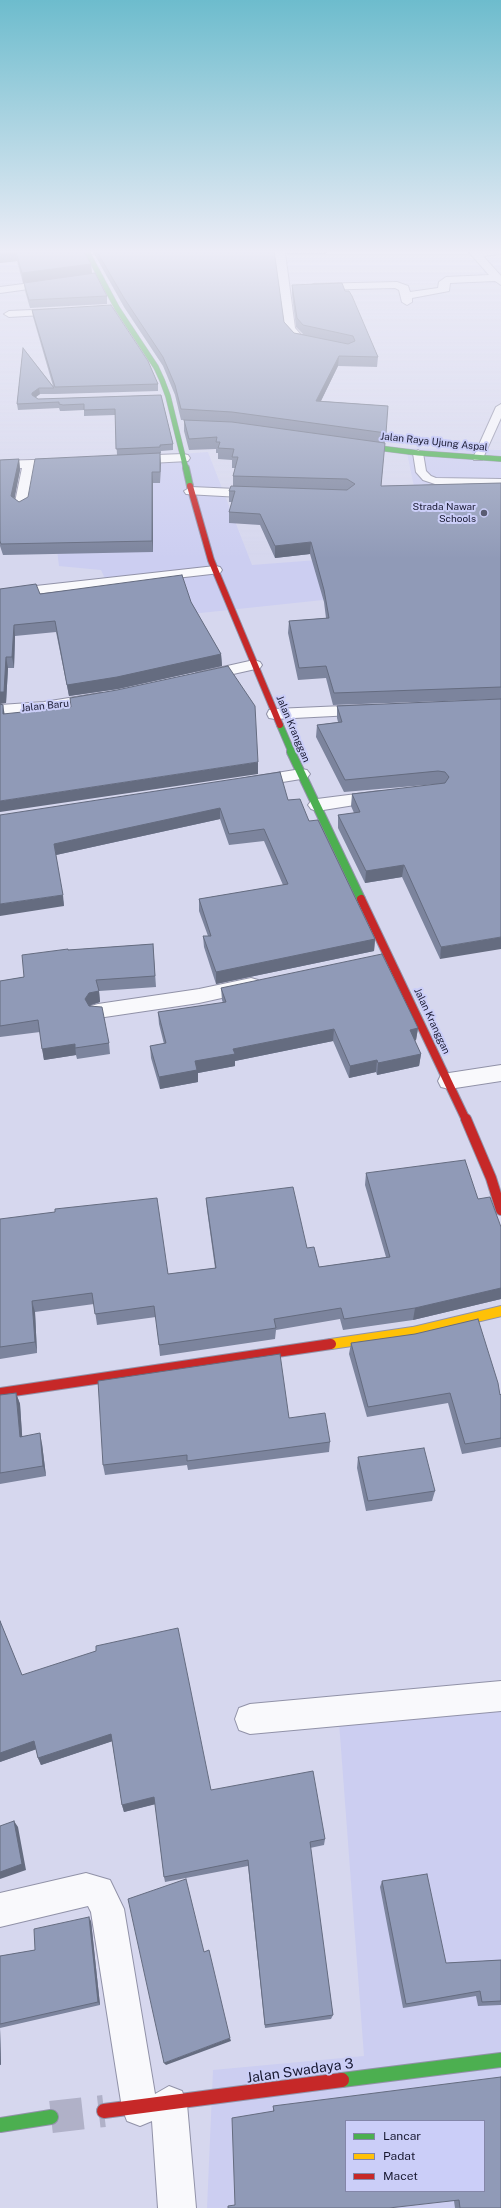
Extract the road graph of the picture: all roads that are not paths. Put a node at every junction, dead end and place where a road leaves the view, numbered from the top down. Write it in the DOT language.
graph roads {
  1 [pos="146,353"];
  2 [pos="162,380"];
  3 [pos="146,382"];
  4 [pos="153,396"];
  5 [pos="168,396"];
  6 [pos="501,407"];
  7 [pos="348,444"];
  8 [pos="418,453"];
  9 [pos="183,458"];
  10 [pos="478,458"];
  11 [pos="501,459"];
  12 [pos="114,461"];
  13 [pos="76,462"];
  14 [pos="29,464"];
  15 [pos="0,465"];
  16 [pos="501,482"];
  17 [pos="190,491"];
  18 [pos="276,494"];
  19 [pos="21,507"];
  20 [pos="215,570"];
  21 [pos="0,594"];
  22 [pos="254,665"];
  23 [pos="186,680"];
  24 [pos="118,695"];
  25 [pos="0,710"];
  26 [pos="384,710"];
  27 [pos="275,714"];
  28 [pos="301,774"];
  29 [pos="232,785"];
  30 [pos="399,794"];
  31 [pos="317,805"];
  32 [pos="267,982"];
  33 [pos="98,1011"];
  34 [pos="501,1073"];
  35 [pos="448,1080"];
  36 [pos="501,1210"];
  37 [pos="501,1311"];
  38 [pos="0,1393"];
  39 [pos="501,1696"];
  40 [pos="250,1719"];
  41 [pos="0,1910"];
  42 [pos="501,2060"];
  43 [pos="155,2106"];
  44 [pos="104,2111"];
  45 [pos="51,2117"];
  46 [pos="0,2125"];
  47 [pos="177,2208"];
  1 -- 2 [label="main road, Jalan Kranggan"];
  2 -- 3 [label="street"];
  2 -- 5 [label="main road, Jalan Kranggan"];
  4 -- 5 [label="street"];
  5 -- 9 [label="main road, Jalan Kranggan"];
  6 -- 10 [label="lane"];
  7 -- 8 [label="main road, Jalan Raya Ujung Aspal"];
  8 -- 10 [label="main road, Jalan Raya Ujung Aspal"];
  8 -- 16 [label="lane"];
  9 -- 12 [label="street"];
  9 -- 17 [label="main road, Jalan Kranggan"];
  10 -- 11 [label="main road, Jalan Raya Ujung Aspal"];
  13 -- 14 [label="street"];
  14 -- 15 [label="street"];
  14 -- 19 [label="street"];
  17 -- 18 [label="street"];
  17 -- 20 [label="main road, Jalan Kranggan"];
  20 -- 21 [label="street"];
  20 -- 22 [label="main road, Jalan Kranggan"];
  22 -- 23 [label="street"];
  22 -- 27 [label="main road, Jalan Kranggan"];
  24 -- 25 [label="street, Jalan Baru"];
  26 -- 27 [label="street"];
  27 -- 28 [label="main road, Jalan Kranggan"];
  28 -- 29 [label="street"];
  28 -- 31 [label="main road, Jalan Kranggan"];
  30 -- 31 [label="street"];
  31 -- 35 [label="main road, Jalan Kranggan"];
  32 -- 33 [label="street"];
  34 -- 35 [label="street"];
  35 -- 36 [label="main road, Jalan Kranggan"];
  37 -- 38 [label="main road"];
  39 -- 40 [label="street"];
  41 -- 43 [label="street"];
  42 -- 43 [label="main road, Jalan Swadaya 3"];
  43 -- 44 [label="main road, Jalan Swadaya 3"];
  43 -- 47 [label="street"];
  45 -- 46 [label="main road"];
}
